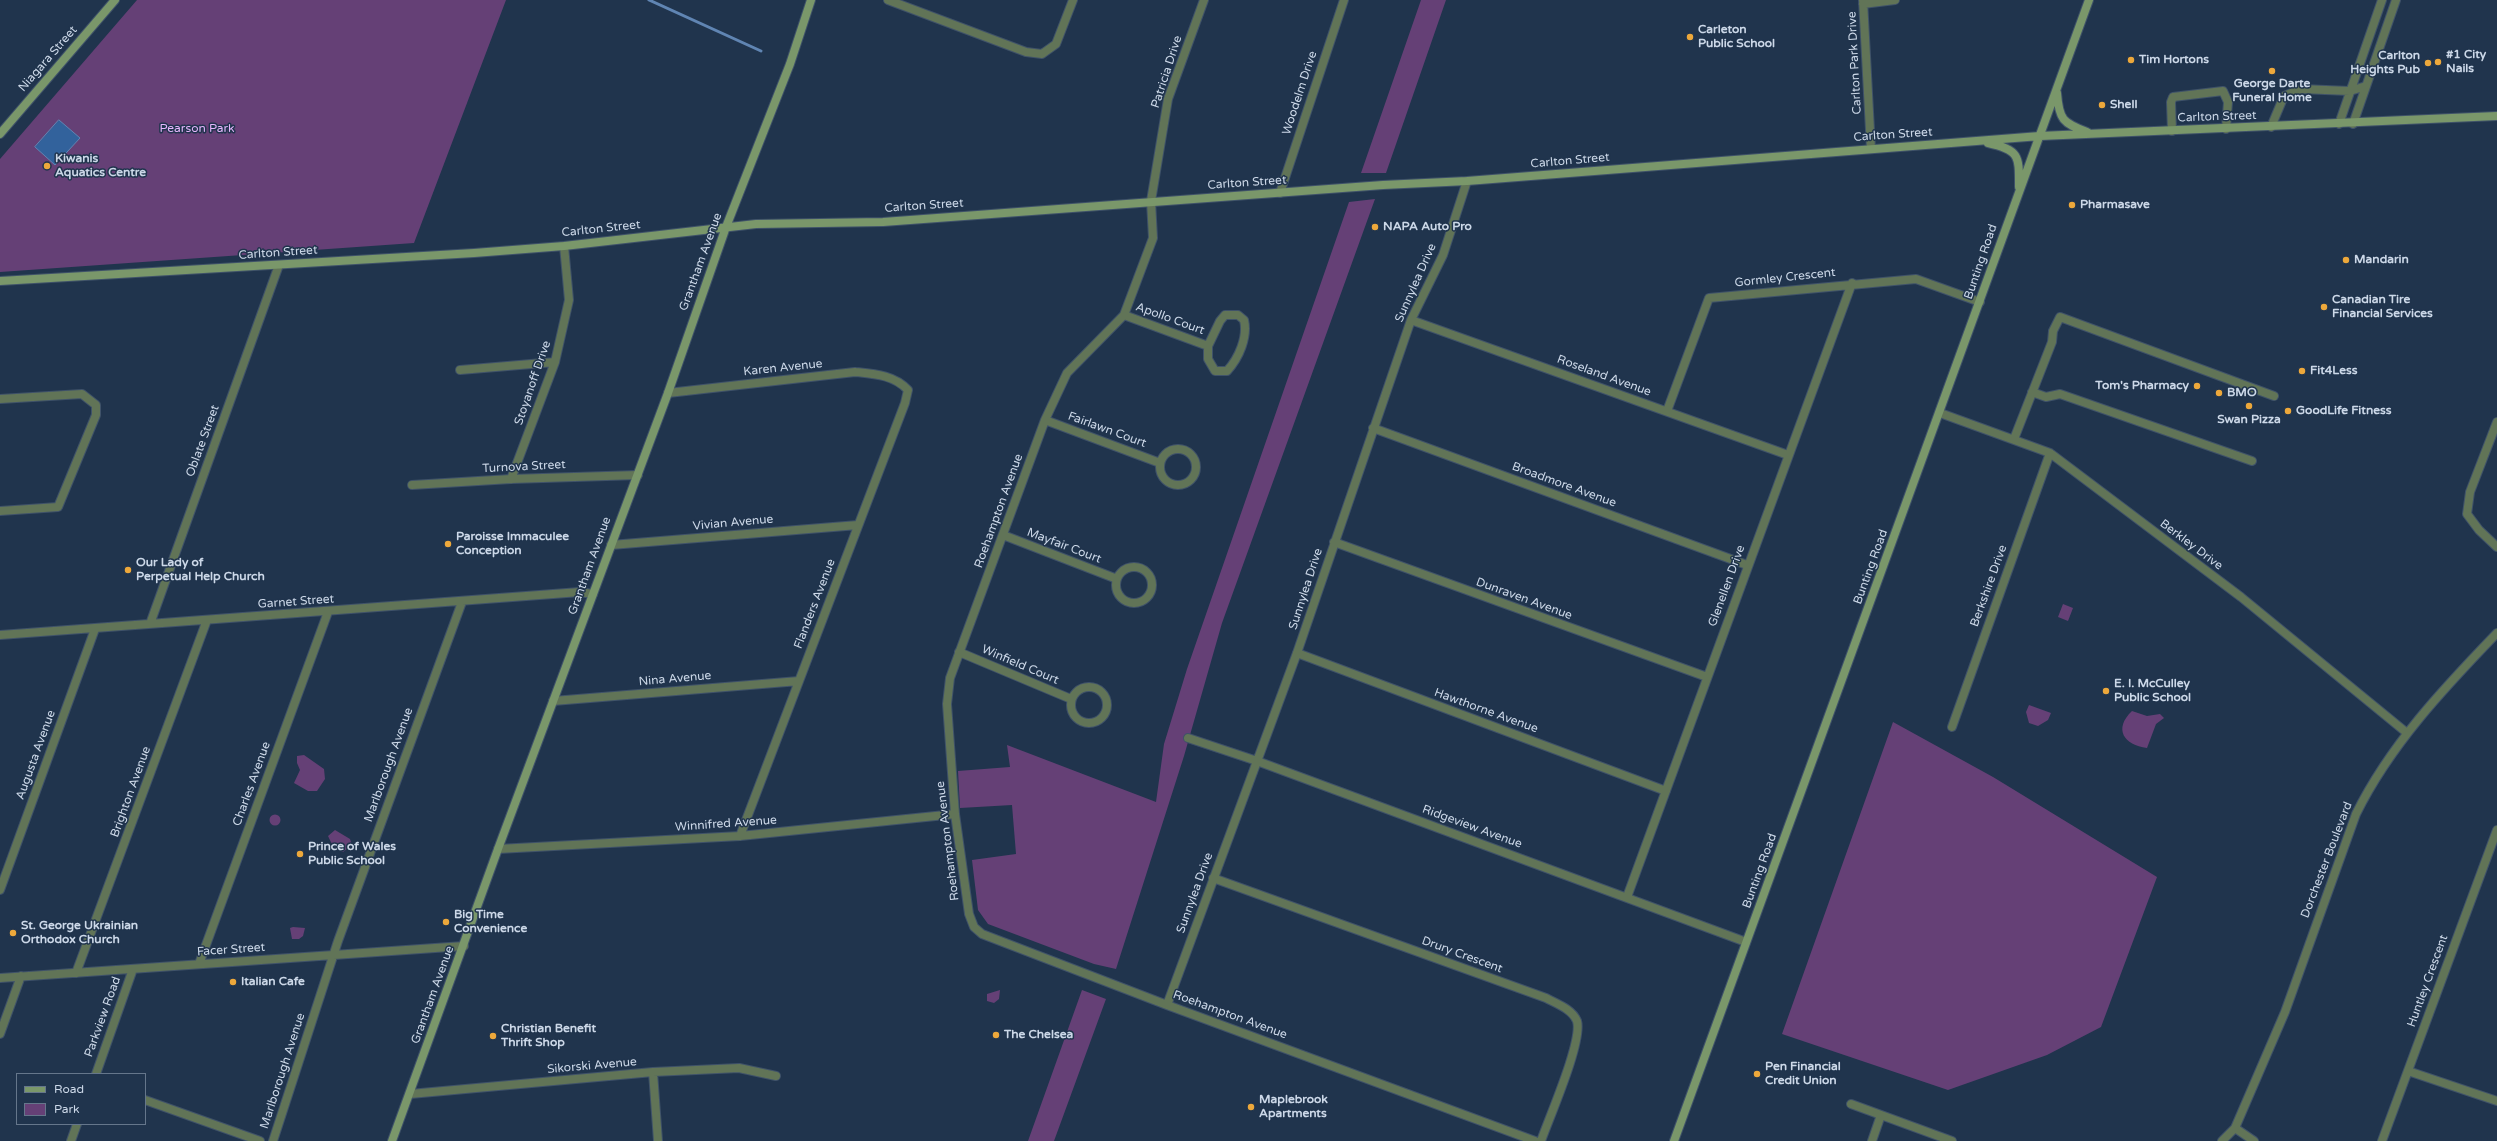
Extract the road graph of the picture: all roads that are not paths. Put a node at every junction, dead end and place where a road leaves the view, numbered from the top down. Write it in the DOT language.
graph roads {
  1 [pos="115,0"];
  2 [pos="811,0"];
  3 [pos="888,0"];
  4 [pos="1073,0"];
  5 [pos="1204,0"];
  6 [pos="1344,0"];
  7 [pos="1895,0"];
  8 [pos="2089,0"];
  9 [pos="2382,0"];
  10 [pos="2396,0"];
  11 [pos="1863,2"];
  12 [pos="2366,86"];
  13 [pos="2056,90"];
  14 [pos="2351,91"];
  15 [pos="2497,116"];
  16 [pos="2339,124"];
  17 [pos="2353,124"];
  18 [pos="2271,127"];
  19 [pos="2226,129"];
  20 [pos="2172,131"];
  21 [pos="0,134"];
  22 [pos="2091,134"];
  23 [pos="2040,136"];
  24 [pos="1980,140"];
  25 [pos="1871,149"];
  26 [pos="1467,181"];
  27 [pos="1280,193"];
  28 [pos="2018,193"];
  29 [pos="1151,201"];
  30 [pos="726,227"];
  31 [pos="564,246"];
  32 [pos="279,265"];
  33 [pos="0,281"];
  34 [pos="1852,283"];
  35 [pos="1980,302"];
  36 [pos="1124,315"];
  37 [pos="1411,320"];
  38 [pos="1208,346"];
  39 [pos="555,362"];
  40 [pos="460,370"];
  41 [pos="900,382"];
  42 [pos="2032,392"];
  43 [pos="668,393"];
  44 [pos="2274,396"];
  45 [pos="0,398"];
  46 [pos="1666,410"];
  47 [pos="1940,414"];
  48 [pos="1045,420"];
  49 [pos="2497,422"];
  50 [pos="1373,428"];
  51 [pos="2014,440"];
  52 [pos="2050,453"];
  53 [pos="1788,455"];
  54 [pos="2252,461"];
  55 [pos="1160,463"];
  56 [pos="638,475"];
  57 [pos="511,479"];
  58 [pos="412,485"];
  59 [pos="0,511"];
  60 [pos="858,525"];
  61 [pos="1004,535"];
  62 [pos="1334,542"];
  63 [pos="611,545"];
  64 [pos="2497,547"];
  65 [pos="1747,565"];
  66 [pos="1117,579"];
  67 [pos="593,594"];
  68 [pos="462,602"];
  69 [pos="328,612"];
  70 [pos="207,620"];
  71 [pos="150,624"];
  72 [pos="95,629"];
  73 [pos="2497,633"];
  74 [pos="0,635"];
  75 [pos="960,652"];
  76 [pos="1297,653"];
  77 [pos="1707,677"];
  78 [pos="799,681"];
  79 [pos="1072,699"];
  80 [pos="553,701"];
  81 [pos="1952,727"];
  82 [pos="2406,733"];
  83 [pos="1188,738"];
  84 [pos="1257,761"];
  85 [pos="1666,791"];
  86 [pos="955,814"];
  87 [pos="2497,830"];
  88 [pos="740,836"];
  89 [pos="498,849"];
  90 [pos="1213,878"];
  91 [pos="0,890"];
  92 [pos="1627,897"];
  93 [pos="1746,942"];
  94 [pos="464,946"];
  95 [pos="334,955"];
  96 [pos="199,964"];
  97 [pos="134,969"];
  98 [pos="76,973"];
  99 [pos="21,976"];
  100 [pos="0,978"];
  101 [pos="1167,1005"];
  102 [pos="0,1034"];
  103 [pos="653,1072"];
  104 [pos="2408,1072"];
  105 [pos="96,1073"];
  106 [pos="776,1076"];
  107 [pos="410,1094"];
  108 [pos="146,1100"];
  109 [pos="2497,1100"];
  110 [pos="1850,1104"];
  111 [pos="1881,1115"];
  112 [pos="77,1125"];
  113 [pos="2235,1128"];
  114 [pos="71,1141"];
  115 [pos="260,1141"];
  116 [pos="272,1141"];
  117 [pos="392,1141"];
  118 [pos="658,1141"];
  119 [pos="1535,1141"];
  120 [pos="1541,1141"];
  121 [pos="1674,1141"];
  122 [pos="1872,1141"];
  123 [pos="1952,1141"];
  124 [pos="2222,1141"];
  125 [pos="2254,1141"];
  126 [pos="2382,1141"];
  1 -- 21 [label="main road, Niagara Street"];
  2 -- 30 [label="main road, Grantham Avenue"];
  3 -- 4 [label="street"];
  5 -- 29 [label="street, Patricia Drive"];
  6 -- 27 [label="street, Woodelm Drive"];
  7 -- 11 [label="street"];
  8 -- 13 [label="main road, Bunting Road"];
  9 -- 14 [label="street"];
  10 -- 12 [label="street"];
  11 -- 25 [label="street, Carlton Park Drive"];
  12 -- 14 [label="street"];
  12 -- 17 [label="street"];
  13 -- 22 [label="main road"];
  13 -- 23 [label="main road, Bunting Road"];
  14 -- 16 [label="street"];
  14 -- 18 [label="street"];
  15 -- 17 [label="main road, Carlton Street"];
  16 -- 17 [label="main road, Carlton Street"];
  16 -- 18 [label="main road, Carlton Street"];
  18 -- 19 [label="main road, Carlton Street"];
  19 -- 20 [label="main road, Carlton Street"];
  19 -- 20 [label="street"];
  20 -- 22 [label="main road, Carlton Street"];
  22 -- 23 [label="main road, Carlton Street"];
  23 -- 24 [label="main road, Carlton Street"];
  23 -- 28 [label="main road, Bunting Road"];
  24 -- 25 [label="main road, Carlton Street"];
  24 -- 28 [label="main road"];
  25 -- 26 [label="main road, Carlton Street"];
  26 -- 27 [label="main road, Carlton Street"];
  26 -- 37 [label="street, Sunnylea Drive"];
  27 -- 29 [label="main road, Carlton Street"];
  28 -- 35 [label="main road, Bunting Road"];
  29 -- 30 [label="main road, Carlton Street"];
  29 -- 36 [label="street, Roehampton Avenue"];
  30 -- 31 [label="main road, Carlton Street"];
  30 -- 43 [label="main road, Grantham Avenue"];
  31 -- 32 [label="main road, Carlton Street"];
  31 -- 39 [label="street, Stoyanoff Drive"];
  32 -- 33 [label="main road, Carlton Street"];
  32 -- 71 [label="street, Oblate Street"];
  34 -- 35 [label="street, Gormley Crescent"];
  34 -- 46 [label="street, Gormley Crescent"];
  34 -- 53 [label="street, Glenellen Drive"];
  35 -- 47 [label="main road, Bunting Road"];
  36 -- 38 [label="street, Apollo Court"];
  36 -- 48 [label="street, Roehampton Avenue"];
  37 -- 46 [label="street, Roseland Avenue"];
  37 -- 50 [label="street, Sunnylea Drive"];
  38 -- 38 [label="street, Apollo Court"];
  39 -- 40 [label="street"];
  39 -- 57 [label="street, Stoyanoff Drive"];
  41 -- 43 [label="street, Karen Avenue"];
  41 -- 60 [label="street, Flanders Avenue"];
  42 -- 44 [label="street"];
  42 -- 51 [label="street"];
  42 -- 54 [label="street"];
  43 -- 56 [label="main road, Grantham Avenue"];
  45 -- 59 [label="street"];
  46 -- 53 [label="street, Roseland Avenue"];
  47 -- 51 [label="street, Berkley Drive"];
  47 -- 93 [label="main road, Bunting Road"];
  48 -- 55 [label="street, Fairlawn Court"];
  48 -- 61 [label="street, Roehampton Avenue"];
  49 -- 64 [label="street"];
  50 -- 62 [label="street, Sunnylea Drive"];
  50 -- 65 [label="street, Broadmore Avenue"];
  51 -- 52 [label="street, Berkley Drive"];
  52 -- 81 [label="street, Berkshire Drive"];
  52 -- 82 [label="street, Berkley Drive"];
  53 -- 65 [label="street, Glenellen Drive"];
  55 -- 55 [label="street"];
  56 -- 57 [label="street, Turnova Street"];
  56 -- 63 [label="main road, Grantham Avenue"];
  57 -- 58 [label="street, Turnova Street"];
  60 -- 63 [label="street, Vivian Avenue"];
  60 -- 78 [label="street, Flanders Avenue"];
  61 -- 66 [label="street, Mayfair Court"];
  61 -- 75 [label="street, Roehampton Avenue"];
  62 -- 76 [label="street, Sunnylea Drive"];
  62 -- 77 [label="street, Dunraven Avenue"];
  63 -- 67 [label="main road, Grantham Avenue"];
  65 -- 77 [label="street, Glenellen Drive"];
  66 -- 66 [label="street"];
  67 -- 68 [label="street, Garnet Street"];
  67 -- 80 [label="main road, Grantham Avenue"];
  68 -- 69 [label="street, Garnet Street"];
  68 -- 95 [label="street, Marlborough Avenue"];
  69 -- 70 [label="street, Garnet Street"];
  69 -- 96 [label="street, Charles Avenue"];
  70 -- 71 [label="street, Garnet Street"];
  70 -- 98 [label="street, Brighton Avenue"];
  71 -- 72 [label="street, Garnet Street"];
  72 -- 74 [label="street, Garnet Street"];
  72 -- 91 [label="street, Augusta Avenue"];
  73 -- 82 [label="street, Dorchester Boulevard"];
  75 -- 79 [label="street, Winfield Court"];
  75 -- 86 [label="street, Roehampton Avenue"];
  76 -- 84 [label="street, Sunnylea Drive"];
  76 -- 85 [label="street, Hawthorne Avenue"];
  77 -- 85 [label="street, Glenellen Drive"];
  78 -- 80 [label="street, Nina Avenue"];
  78 -- 88 [label="street, Flanders Avenue"];
  79 -- 79 [label="street"];
  80 -- 89 [label="main road, Grantham Avenue"];
  82 -- 113 [label="street, Dorchester Boulevard"];
  83 -- 84 [label="street, Ridgeview Avenue"];
  84 -- 90 [label="street, Sunnylea Drive"];
  84 -- 92 [label="street, Ridgeview Avenue"];
  85 -- 92 [label="street, Glenellen Drive"];
  86 -- 88 [label="street, Winnifred Avenue"];
  86 -- 101 [label="street, Roehampton Avenue"];
  87 -- 104 [label="street, Huntley Crescent"];
  88 -- 89 [label="street, Winnifred Avenue"];
  89 -- 94 [label="main road, Grantham Avenue"];
  90 -- 101 [label="street, Sunnylea Drive"];
  90 -- 120 [label="street, Drury Crescent"];
  92 -- 93 [label="street, Ridgeview Avenue"];
  93 -- 121 [label="main road, Bunting Road"];
  94 -- 95 [label="street, Facer Street"];
  94 -- 107 [label="main road, Grantham Avenue"];
  95 -- 96 [label="street, Facer Street"];
  95 -- 116 [label="street, Marlborough Avenue"];
  96 -- 97 [label="street, Facer Street"];
  97 -- 98 [label="street, Facer Street"];
  97 -- 105 [label="street, Parkview Road"];
  98 -- 99 [label="street, Facer Street"];
  99 -- 100 [label="street, Facer Street"];
  99 -- 102 [label="street"];
  101 -- 119 [label="street, Roehampton Avenue"];
  103 -- 106 [label="street, Sikorski Avenue"];
  103 -- 107 [label="street, Sikorski Avenue"];
  103 -- 118 [label="street"];
  104 -- 109 [label="street"];
  104 -- 126 [label="street, Huntley Crescent"];
  107 -- 117 [label="main road, Grantham Avenue"];
  108 -- 115 [label="street"];
  110 -- 111 [label="street"];
  111 -- 122 [label="street"];
  111 -- 123 [label="street"];
  112 -- 114 [label="street"];
  113 -- 124 [label="street"];
  113 -- 125 [label="street"];
}
